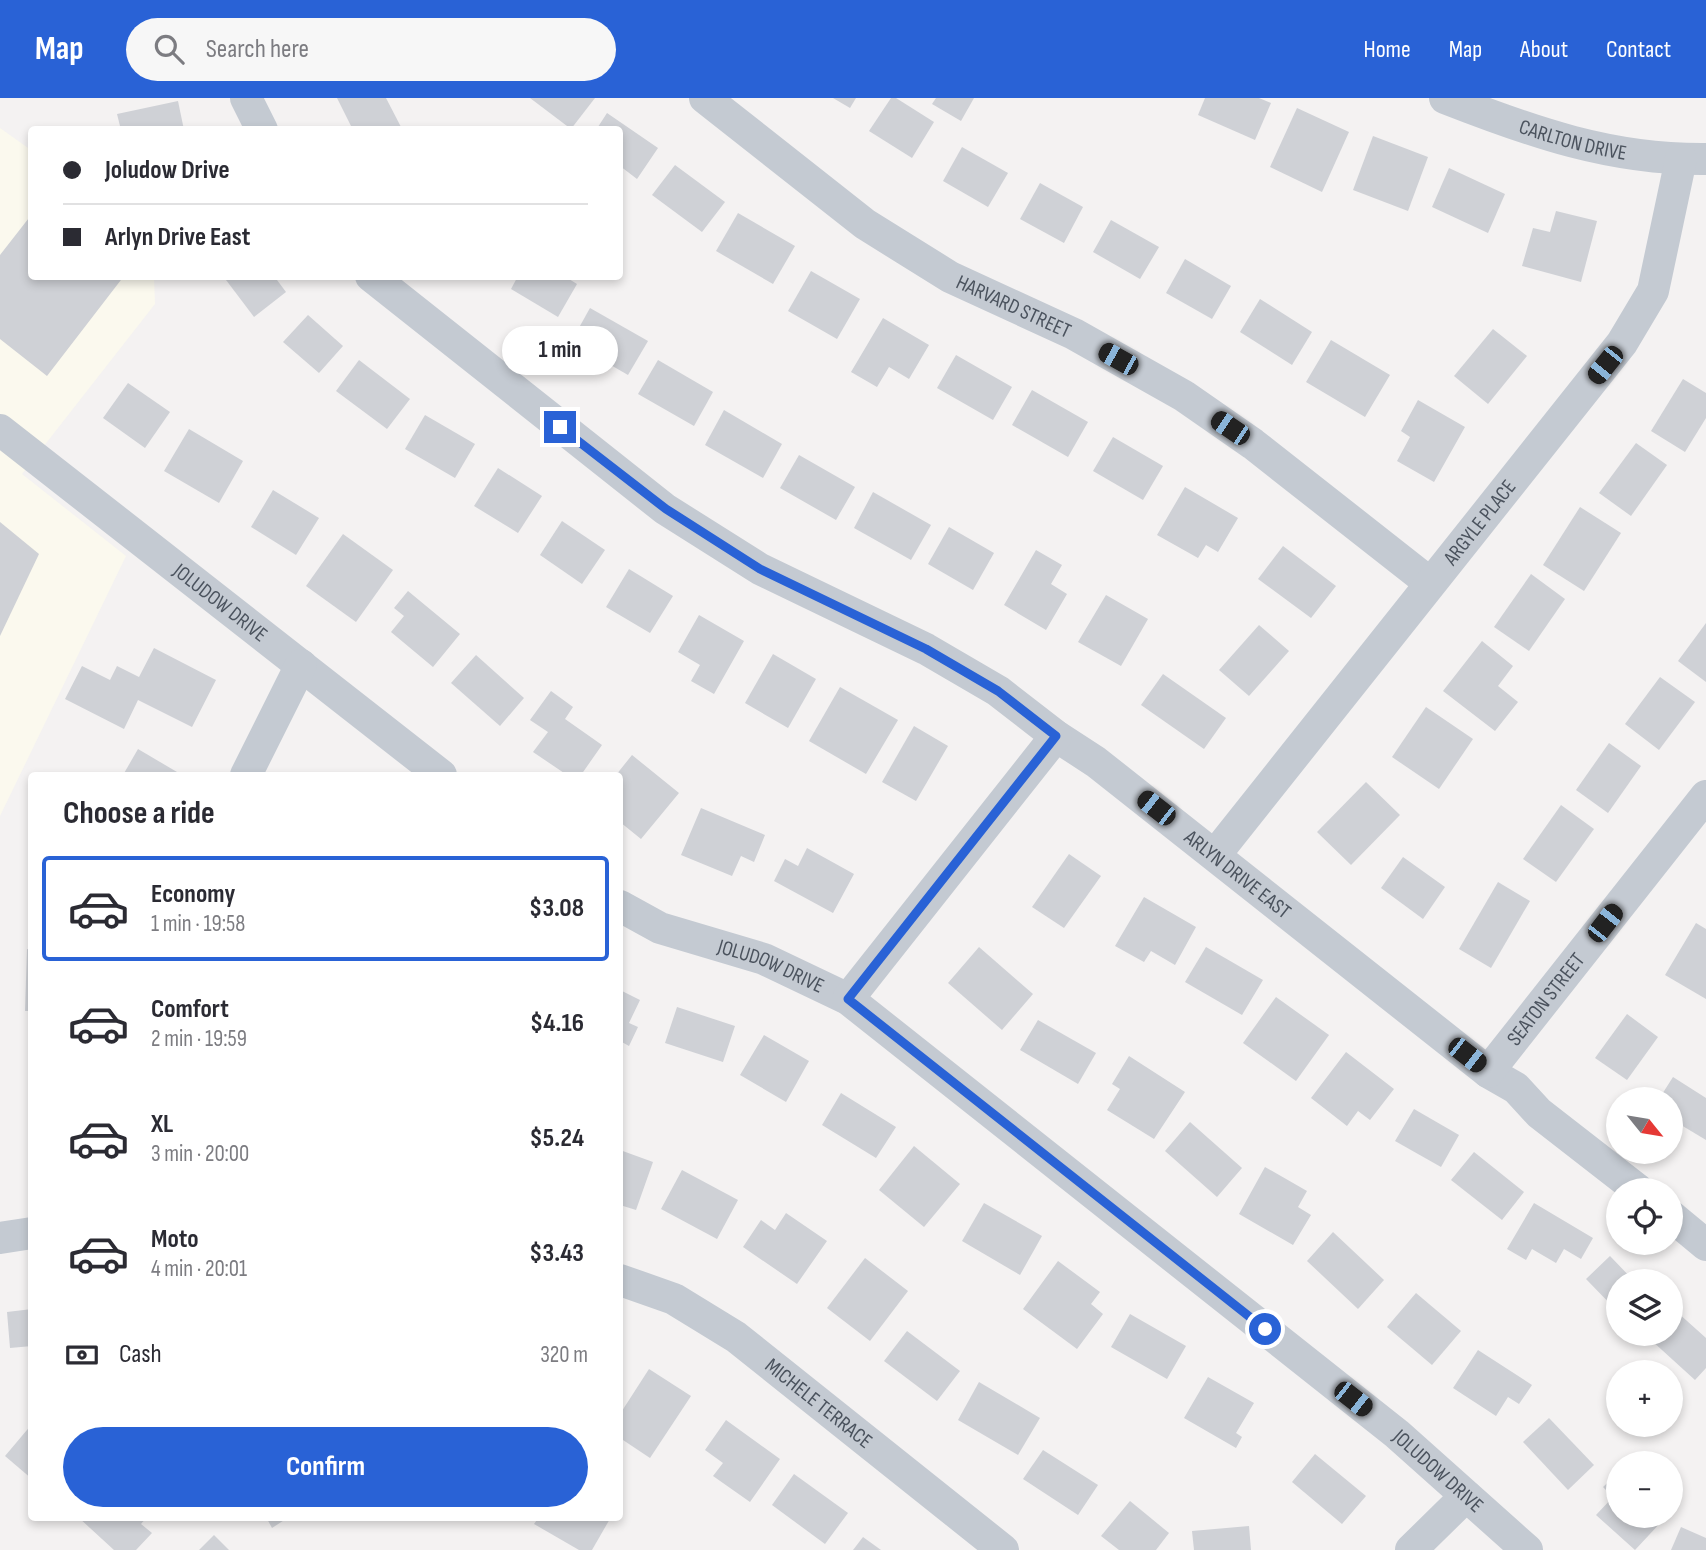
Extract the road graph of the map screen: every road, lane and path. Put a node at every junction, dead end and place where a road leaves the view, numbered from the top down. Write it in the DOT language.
graph roads {
  1 [pos="246,98"];
  2 [pos="705,98"];
  3 [pos="1445,98"];
  4 [pos="259,126"];
  5 [pos="1694,159"];
  6 [pos="376,280"];
  7 [pos="0,430"];
  8 [pos="1430,583"];
  9 [pos="301,665"];
  10 [pos="1056,736"];
  11 [pos="248,772"];
  12 [pos="437,772"];
  13 [pos="1706,796"];
  14 [pos="1215,855"];
  15 [pos="623,908"];
  16 [pos="848,999"];
  17 [pos="1488,1072"];
  18 [pos="1623,1178"];
  19 [pos="1683,1226"];
  20 [pos="28,1234"];
  21 [pos="0,1238"];
  22 [pos="1706,1245"];
  23 [pos="623,1281"];
  24 [pos="1466,1496"];
  25 [pos="1003,1550"];
  26 [pos="1412,1550"];
  27 [pos="1527,1550"];
  1 -- 4 [label="street"];
  2 -- 8 [label="street, HARVARD STREET"];
  3 -- 5 [label="street, CARLTON DRIVE"];
  5 -- 8 [label="street, ARGYLE PLACE"];
  6 -- 10 [label="street, ARLYN DRIVE EAST"];
  7 -- 9 [label="street, JOLUDOW DRIVE"];
  8 -- 14 [label="street, ARGYLE PLACE"];
  9 -- 11 [label="street"];
  9 -- 12 [label="street, JOLUDOW DRIVE"];
  10 -- 14 [label="street, ARLYN DRIVE EAST"];
  10 -- 16 [label="street"];
  13 -- 17 [label="street, SEATON STREET"];
  14 -- 17 [label="street, ARLYN DRIVE EAST"];
  15 -- 16 [label="street, JOLUDOW DRIVE"];
  16 -- 24 [label="street, JOLUDOW DRIVE"];
  17 -- 18 [label="street, ARLYN DRIVE EAST"];
  19 -- 22 [label="street"];
  20 -- 21 [label="street"];
  23 -- 25 [label="street, MICHELE TERRACE"];
  24 -- 26 [label="street"];
  24 -- 27 [label="street, JOLUDOW DRIVE"];
}
